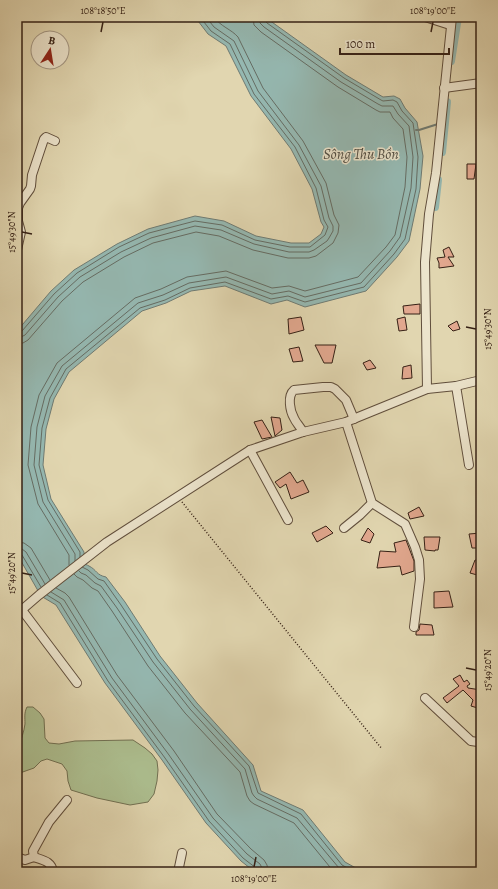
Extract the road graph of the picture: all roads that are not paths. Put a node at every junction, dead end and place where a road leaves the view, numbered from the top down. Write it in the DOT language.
graph roads {
  1 [pos="426,17"];
  2 [pos="451,21"];
  3 [pos="481,84"];
  4 [pos="447,88"];
  5 [pos="56,141"];
  6 [pos="17,250"];
  7 [pos="481,380"];
  8 [pos="456,386"];
  9 [pos="427,389"];
  10 [pos="354,419"];
  11 [pos="346,422"];
  12 [pos="303,432"];
  13 [pos="250,450"];
  14 [pos="469,465"];
  15 [pos="372,503"];
  16 [pos="288,520"];
  17 [pos="344,528"];
  18 [pos="20,612"];
  19 [pos="414,627"];
  20 [pos="77,683"];
  21 [pos="425,698"];
  22 [pos="481,741"];
  23 [pos="67,800"];
  24 [pos="182,854"];
  25 [pos="17,857"];
  26 [pos="34,857"];
  27 [pos="53,872"];
  28 [pos="178,872"];
  1 -- 2 [label="street"];
  2 -- 4 [label="street"];
  3 -- 4 [label="street"];
  4 -- 9 [label="street"];
  5 -- 6 [label="street"];
  7 -- 8 [label="street"];
  8 -- 9 [label="street"];
  8 -- 14 [label="street"];
  9 -- 10 [label="street"];
  10 -- 11 [label="street"];
  10 -- 12 [label="street"];
  11 -- 12 [label="street"];
  11 -- 15 [label="street"];
  12 -- 13 [label="street"];
  13 -- 16 [label="street"];
  13 -- 18 [label="street"];
  15 -- 17 [label="street"];
  15 -- 19 [label="street"];
  18 -- 20 [label="street"];
  21 -- 22 [label="street"];
  23 -- 26 [label="street"];
  24 -- 28 [label="street"];
  25 -- 26 [label="street"];
  26 -- 27 [label="street"];
}
